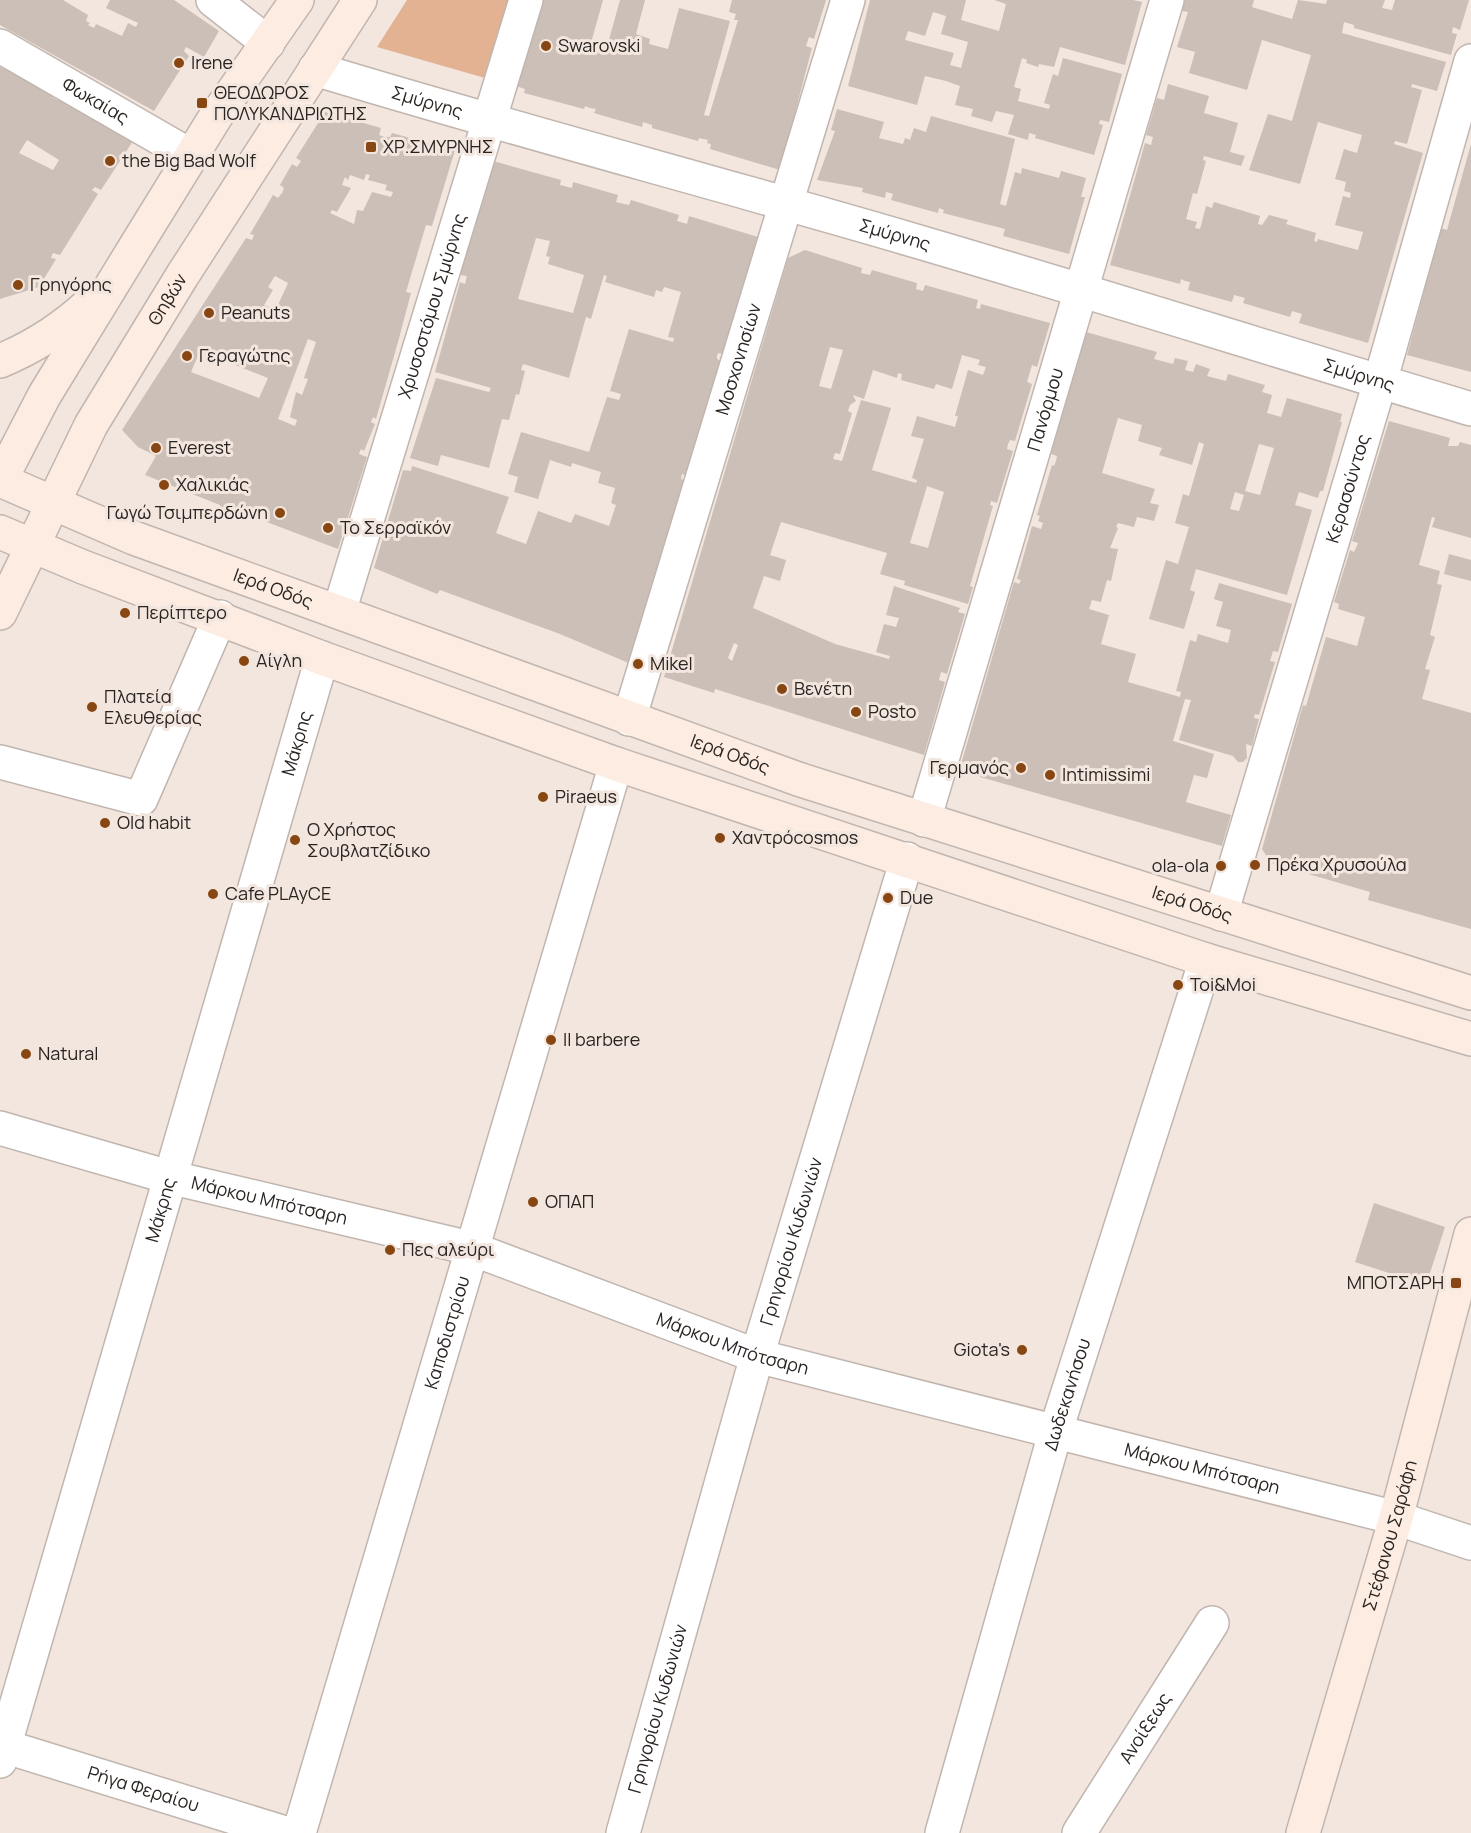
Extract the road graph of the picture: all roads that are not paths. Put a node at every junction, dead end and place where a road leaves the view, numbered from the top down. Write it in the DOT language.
graph roads {
  1 [pos="213,0"];
  2 [pos="297,0"];
  3 [pos="360,0"];
  4 [pos="526,0"];
  5 [pos="848,0"];
  6 [pos="1167,0"];
  7 [pos="268,43"];
  8 [pos="0,46"];
  9 [pos="1471,62"];
  10 [pos="315,69"];
  11 [pos="489,122"];
  12 [pos="191,156"];
  13 [pos="788,204"];
  14 [pos="137,244"];
  15 [pos="1080,289"];
  16 [pos="0,361"];
  17 [pos="1380,382"];
  18 [pos="1471,409"];
  19 [pos="0,481"];
  20 [pos="53,502"];
  21 [pos="0,532"];
  22 [pos="30,546"];
  23 [pos="339,612"];
  24 [pos="0,613"];
  25 [pos="220,617"];
  26 [pos="322,658"];
  27 [pos="629,719"];
  28 [pos="0,762"];
  29 [pos="616,764"];
  30 [pos="924,820"];
  31 [pos="907,859"];
  32 [pos="1221,914"];
  33 [pos="1206,960"];
  34 [pos="1471,993"];
  35 [pos="1471,1039"];
  36 [pos="0,1128"];
  37 [pos="169,1177"];
  38 [pos="1471,1234"];
  39 [pos="470,1248"];
  40 [pos="758,1356"];
  41 [pos="1056,1430"];
  42 [pos="1396,1518"];
  43 [pos="1471,1543"];
  44 [pos="1212,1623"];
  45 [pos="2,1751"];
  46 [pos="285,1833"];
  47 [pos="299,1833"];
  48 [pos="623,1833"];
  49 [pos="942,1833"];
  50 [pos="1079,1833"];
  51 [pos="1304,1833"];
  1 -- 7 [label="street"];
  2 -- 7 [label="main road"];
  3 -- 10 [label="main road, Θηβών"];
  4 -- 11 [label="street, Χρυσοστόμου Σμύρνης"];
  5 -- 13 [label="street, Μοσχονησίων"];
  6 -- 15 [label="street, Πανόρμου"];
  7 -- 12 [label="main road"];
  8 -- 12 [label="street, Φωκαίας"];
  9 -- 17 [label="street, Κερασούντος"];
  10 -- 11 [label="street, Σμύρνης"];
  10 -- 20 [label="main road, Θηβών"];
  11 -- 13 [label="street, Σμύρνης"];
  11 -- 23 [label="street, Χρυσοστόμου Σμύρνης"];
  12 -- 14 [label="main road"];
  13 -- 15 [label="street, Σμύρνης"];
  13 -- 27 [label="street, Μοσχονησίων"];
  14 -- 16 [label="main road"];
  14 -- 19 [label="main road"];
  15 -- 17 [label="street, Σμύρνης"];
  15 -- 30 [label="street, Πανόρμου"];
  17 -- 18 [label="street, Σμύρνης"];
  17 -- 32 [label="street, Κερασούντος"];
  19 -- 20 [label="main road, Ιερά Οδός"];
  20 -- 22 [label="main road, Θηβών"];
  20 -- 23 [label="main road, Ιερά Οδός"];
  21 -- 22 [label="main road"];
  22 -- 24 [label="main road, Θηβών"];
  22 -- 25 [label="main road"];
  23 -- 27 [label="main road, Ιερά Οδός"];
  25 -- 26 [label="main road"];
  25 -- 28 [label="street"];
  26 -- 29 [label="main road"];
  26 -- 37 [label="street, Μάκρης"];
  27 -- 30 [label="main road, Ιερά Οδός"];
  29 -- 31 [label="main road"];
  29 -- 39 [label="street, Καποδιστρίου"];
  30 -- 32 [label="main road, Ιερά Οδός"];
  31 -- 33 [label="main road"];
  31 -- 40 [label="street, Γρηγορίου Κυδωνιών"];
  32 -- 34 [label="main road, Ιερά Οδός"];
  33 -- 35 [label="main road"];
  33 -- 41 [label="street, Δωδεκανήσου"];
  36 -- 37 [label="street, Μάρκου Μπότσαρη"];
  37 -- 39 [label="street, Μάρκου Μπότσαρη"];
  37 -- 45 [label="street, Μάκρης"];
  38 -- 42 [label="main road, Στέφανου Σαράφη"];
  39 -- 40 [label="street, Μάρκου Μπότσαρη"];
  39 -- 47 [label="street, Καποδιστρίου"];
  40 -- 41 [label="street, Μάρκου Μπότσαρη"];
  40 -- 48 [label="street, Γρηγορίου Κυδωνιών"];
  41 -- 42 [label="street, Μάρκου Μπότσαρη"];
  41 -- 49 [label="street, Δωδεκανήσου"];
  42 -- 43 [label="street, Μάρκου Μπότσαρη"];
  42 -- 51 [label="main road, Στέφανου Σαράφη"];
  44 -- 50 [label="street, Ανοίξεως"];
  45 -- 46 [label="street, Ρήγα Φεραίου"];
}
